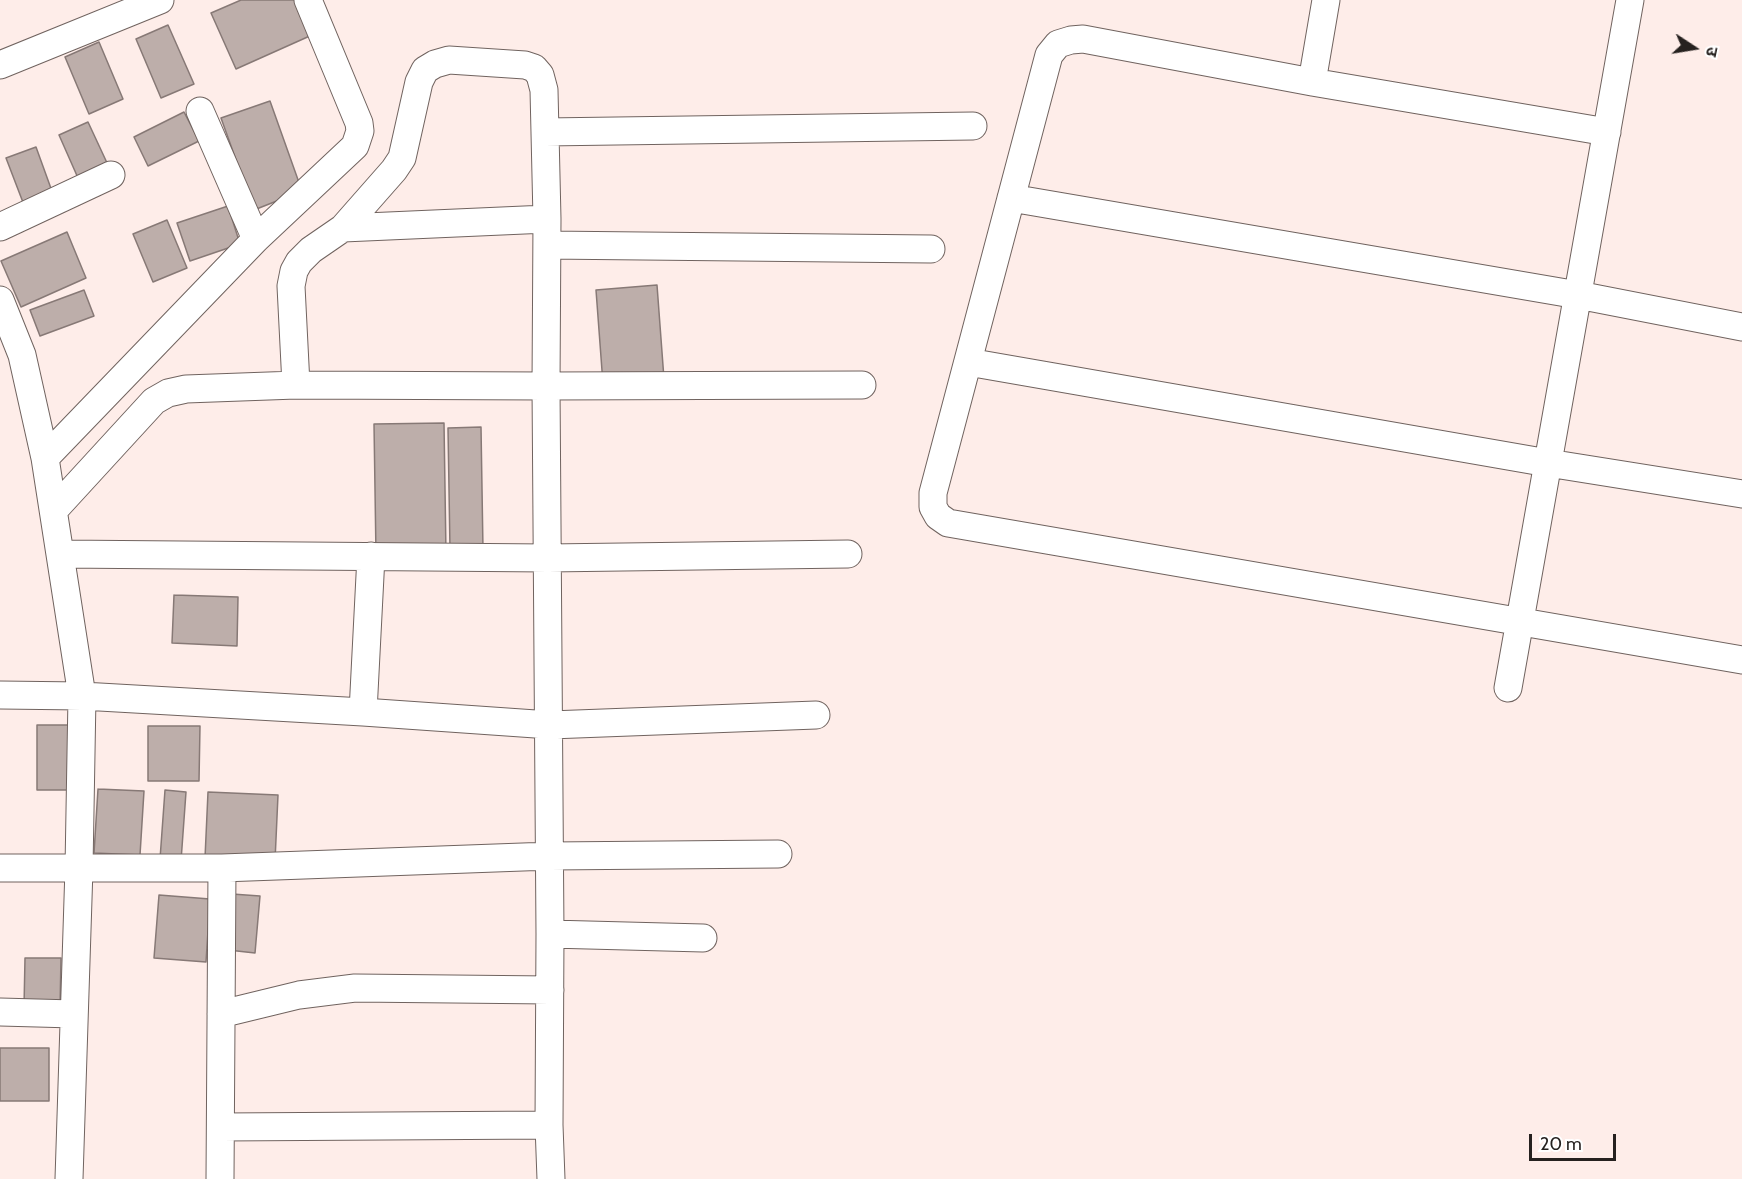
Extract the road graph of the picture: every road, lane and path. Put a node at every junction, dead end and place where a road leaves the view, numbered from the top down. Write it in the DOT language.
graph roads {
  1 [pos="160,0"];
  2 [pos="308,0"];
  3 [pos="1326,0"];
  4 [pos="1630,0"];
  5 [pos="0,65"];
  6 [pos="1312,82"];
  7 [pos="200,111"];
  8 [pos="973,126"];
  9 [pos="545,132"];
  10 [pos="1607,132"];
  11 [pos="111,175"];
  12 [pos="1011,198"];
  13 [pos="0,227"];
  14 [pos="343,228"];
  15 [pos="547,232"];
  16 [pos="256,239"];
  17 [pos="931,249"];
  18 [pos="1578,295"];
  19 [pos="0,300"];
  20 [pos="1742,327"];
  21 [pos="968,362"];
  22 [pos="296,385"];
  23 [pos="862,385"];
  24 [pos="546,387"];
  25 [pos="45,458"];
  26 [pos="1548,463"];
  27 [pos="1742,494"];
  28 [pos="54,510"];
  29 [pos="60,554"];
  30 [pos="848,554"];
  31 [pos="370,556"];
  32 [pos="548,558"];
  33 [pos="1520,621"];
  34 [pos="1742,660"];
  35 [pos="1508,688"];
  36 [pos="0,695"];
  37 [pos="82,696"];
  38 [pos="363,712"];
  39 [pos="816,715"];
  40 [pos="550,725"];
  41 [pos="778,854"];
  42 [pos="550,856"];
  43 [pos="0,868"];
  44 [pos="79,868"];
  45 [pos="222,868"];
  46 [pos="550,934"];
  47 [pos="703,938"];
  48 [pos="550,990"];
  49 [pos="0,1012"];
  50 [pos="74,1014"];
  51 [pos="222,1014"];
  52 [pos="549,1125"];
  53 [pos="221,1126"];
  54 [pos="69,1179"];
  55 [pos="220,1179"];
  56 [pos="551,1179"];
  1 -- 5 [label="street"];
  2 -- 16 [label="street"];
  3 -- 6 [label="street"];
  4 -- 10 [label="street"];
  6 -- 10 [label="street"];
  6 -- 12 [label="street"];
  7 -- 16 [label="street"];
  8 -- 9 [label="street"];
  9 -- 14 [label="street"];
  9 -- 15 [label="street"];
  10 -- 18 [label="street"];
  11 -- 13 [label="street"];
  12 -- 18 [label="street"];
  12 -- 21 [label="street"];
  14 -- 15 [label="street"];
  14 -- 22 [label="street"];
  15 -- 17 [label="street"];
  15 -- 24 [label="street"];
  16 -- 25 [label="street"];
  18 -- 20 [label="street"];
  18 -- 26 [label="street"];
  19 -- 25 [label="street"];
  21 -- 26 [label="street"];
  21 -- 33 [label="street"];
  22 -- 24 [label="street"];
  22 -- 28 [label="street"];
  23 -- 24 [label="street"];
  24 -- 32 [label="street"];
  25 -- 28 [label="street"];
  26 -- 27 [label="street"];
  26 -- 33 [label="street"];
  28 -- 29 [label="street"];
  29 -- 31 [label="street"];
  29 -- 37 [label="street"];
  30 -- 32 [label="street"];
  31 -- 32 [label="street"];
  31 -- 38 [label="street"];
  32 -- 40 [label="street"];
  33 -- 34 [label="street"];
  33 -- 35 [label="street"];
  36 -- 37 [label="street"];
  37 -- 38 [label="street"];
  37 -- 44 [label="street"];
  38 -- 40 [label="street"];
  39 -- 40 [label="street"];
  40 -- 42 [label="street"];
  41 -- 42 [label="street"];
  42 -- 45 [label="street"];
  42 -- 46 [label="street"];
  43 -- 44 [label="street"];
  44 -- 45 [label="street"];
  44 -- 50 [label="street"];
  45 -- 51 [label="street"];
  46 -- 47 [label="street"];
  46 -- 48 [label="street"];
  48 -- 51 [label="street"];
  48 -- 52 [label="street"];
  49 -- 50 [label="street"];
  50 -- 54 [label="street"];
  51 -- 53 [label="street"];
  52 -- 53 [label="street"];
  52 -- 56 [label="street"];
  53 -- 55 [label="street"];
}
